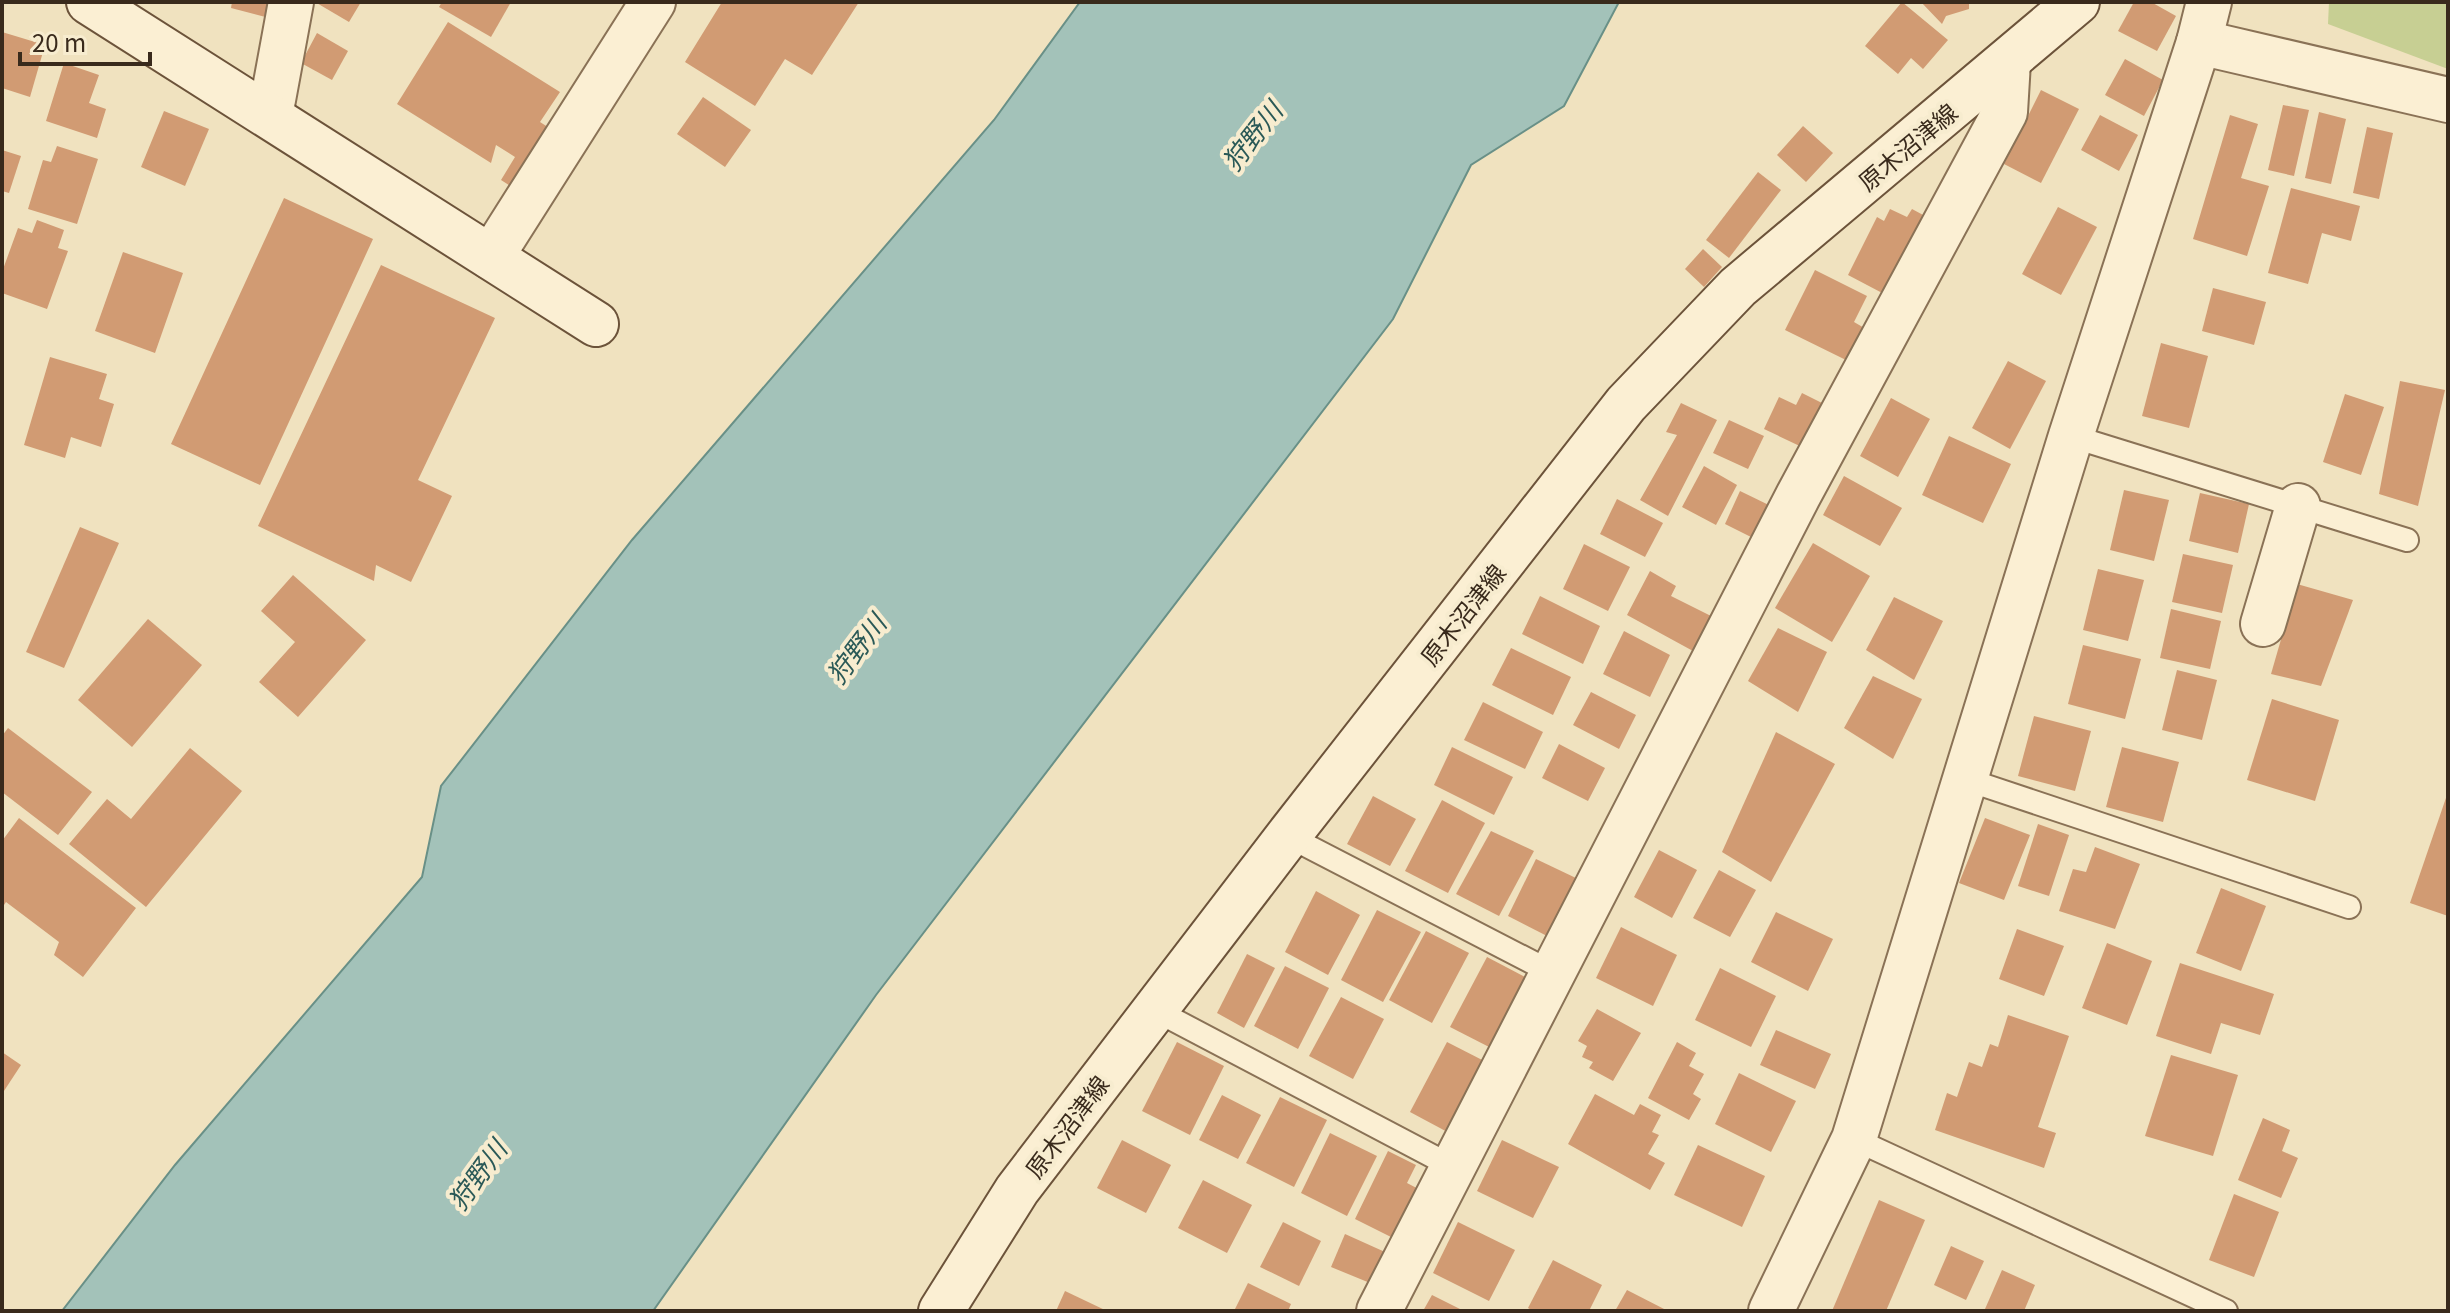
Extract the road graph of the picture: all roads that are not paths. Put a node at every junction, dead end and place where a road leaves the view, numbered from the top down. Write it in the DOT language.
graph roads {
  1 [pos="89,2"];
  2 [pos="291,2"];
  3 [pos="653,2"];
  4 [pos="2077,2"];
  5 [pos="2204,22"];
  6 [pos="2008,62"];
  7 [pos="2448,100"];
  8 [pos="270,116"];
  9 [pos="491,257"];
  10 [pos="596,324"];
  11 [pos="2071,436"];
  12 [pos="2298,506"];
  13 [pos="2407,540"];
  14 [pos="2263,624"];
  15 [pos="1965,779"];
  16 [pos="1288,836"];
  17 [pos="2349,907"];
  18 [pos="1553,973"];
  19 [pos="1155,1010"];
  20 [pos="1854,1139"];
  21 [pos="1453,1167"];
  22 [pos="941,1311"];
  23 [pos="1379,1311"];
  24 [pos="1771,1311"];
  25 [pos="2226,1311"];
  1 -- 8 [label="street"];
  2 -- 8 [label="street"];
  3 -- 9 [label="street"];
  4 -- 6 [label="street, 原木沼津線"];
  5 -- 7 [label="street"];
  5 -- 11 [label="street"];
  6 -- 16 [label="street, 原木沼津線"];
  6 -- 18 [label="street"];
  8 -- 9 [label="street"];
  9 -- 10 [label="street"];
  11 -- 12 [label="lane"];
  11 -- 15 [label="street"];
  12 -- 13 [label="lane"];
  12 -- 14 [label="street"];
  15 -- 17 [label="lane"];
  15 -- 20 [label="street"];
  16 -- 18 [label="lane"];
  16 -- 19 [label="street, 原木沼津線"];
  18 -- 21 [label="street"];
  19 -- 21 [label="lane"];
  19 -- 22 [label="street, 原木沼津線"];
  20 -- 24 [label="street"];
  20 -- 25 [label="lane"];
  21 -- 23 [label="street"];
}
